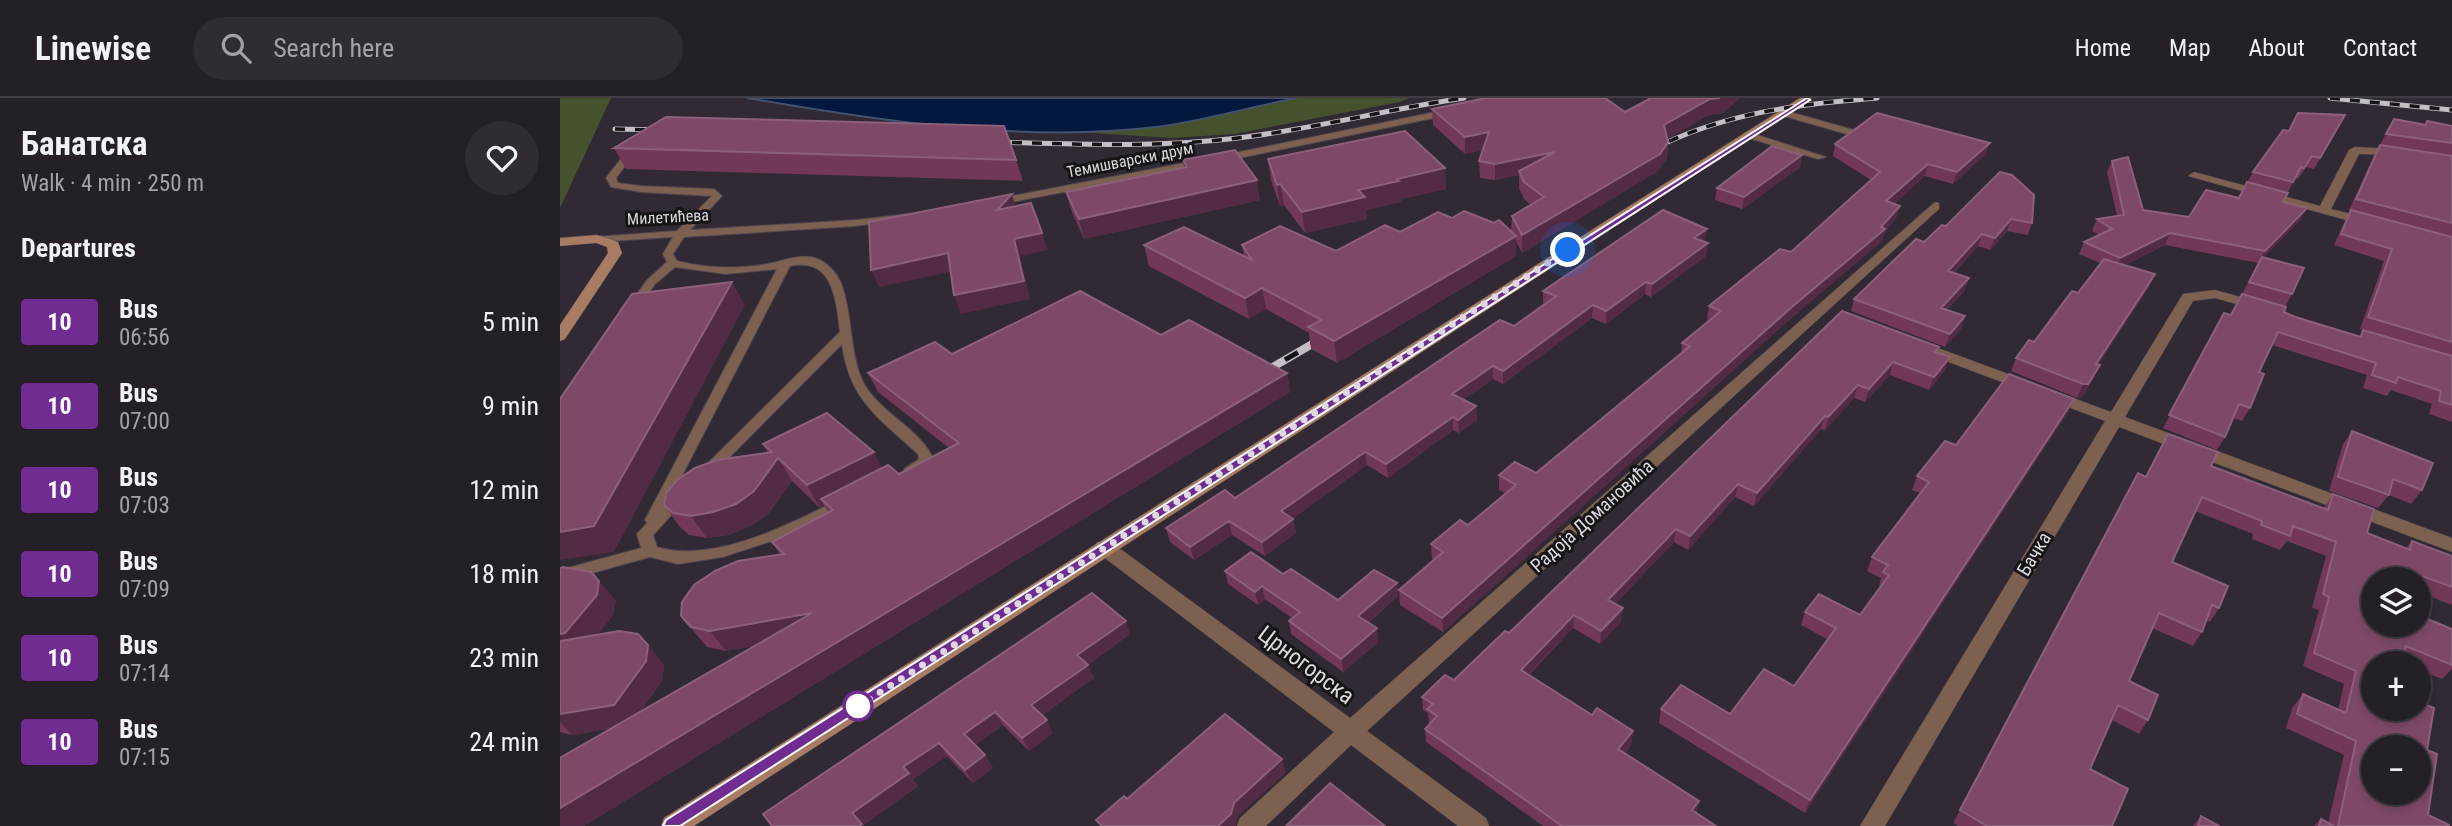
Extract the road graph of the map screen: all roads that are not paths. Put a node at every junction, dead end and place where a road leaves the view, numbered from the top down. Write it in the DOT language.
graph roads {
  1 [pos="1807,98"];
  2 [pos="1464,110"];
  3 [pos="1783,113"];
  4 [pos="1854,133"];
  5 [pos="1748,135"];
  6 [pos="633,149"];
  7 [pos="2415,155"];
  8 [pos="1821,157"];
  9 [pos="2194,176"];
  10 [pos="990,203"];
  11 [pos="1935,206"];
  12 [pos="2324,210"];
  13 [pos="910,216"];
  14 [pos="2388,227"];
  15 [pos="681,233"];
  16 [pos="597,239"];
  17 [pos="560,242"];
  18 [pos="673,263"];
  19 [pos="785,265"];
  20 [pos="2274,311"];
  21 [pos="628,316"];
  22 [pos="846,333"];
  23 [pos="560,336"];
  24 [pos="1900,338"];
  25 [pos="2113,421"];
  26 [pos="892,479"];
  27 [pos="857,496"];
  28 [pos="645,534"];
  29 [pos="2452,545"];
  30 [pos="1104,547"];
  31 [pos="650,551"];
  32 [pos="560,576"];
  33 [pos="1350,730"];
  34 [pos="673,826"];
  35 [pos="1248,826"];
  36 [pos="1477,826"];
  37 [pos="1872,826"];
  1 -- 3 [label="main road"];
  2 -- 10 [label="lane, Темишварски друм"];
  3 -- 4 [label="lane"];
  3 -- 5 [label="main road"];
  5 -- 8 [label="lane"];
  5 -- 30 [label="main road"];
  6 -- 15 [label="lane"];
  7 -- 12 [label="street"];
  9 -- 12 [label="street"];
  11 -- 33 [label="street, Радоја Домановића"];
  12 -- 14 [label="street"];
  13 -- 15 [label="lane, Милетићева"];
  15 -- 16 [label="lane, Милетићева"];
  15 -- 18 [label="lane"];
  16 -- 17 [label="main road, Милетићева"];
  16 -- 23 [label="main road, Милетићева"];
  18 -- 19 [label="lane"];
  18 -- 21 [label="lane"];
  19 -- 22 [label="lane"];
  19 -- 28 [label="lane"];
  20 -- 25 [label="street, Бачка"];
  22 -- 26 [label="lane"];
  22 -- 28 [label="lane"];
  24 -- 25 [label="street"];
  25 -- 29 [label="street"];
  25 -- 37 [label="street, Бачка"];
  27 -- 31 [label="lane"];
  28 -- 31 [label="lane"];
  30 -- 33 [label="street, Црногорска"];
  30 -- 34 [label="main road"];
  31 -- 32 [label="lane"];
  33 -- 35 [label="street, Радоја Домановића"];
  33 -- 36 [label="street, Црногорска"];
}
